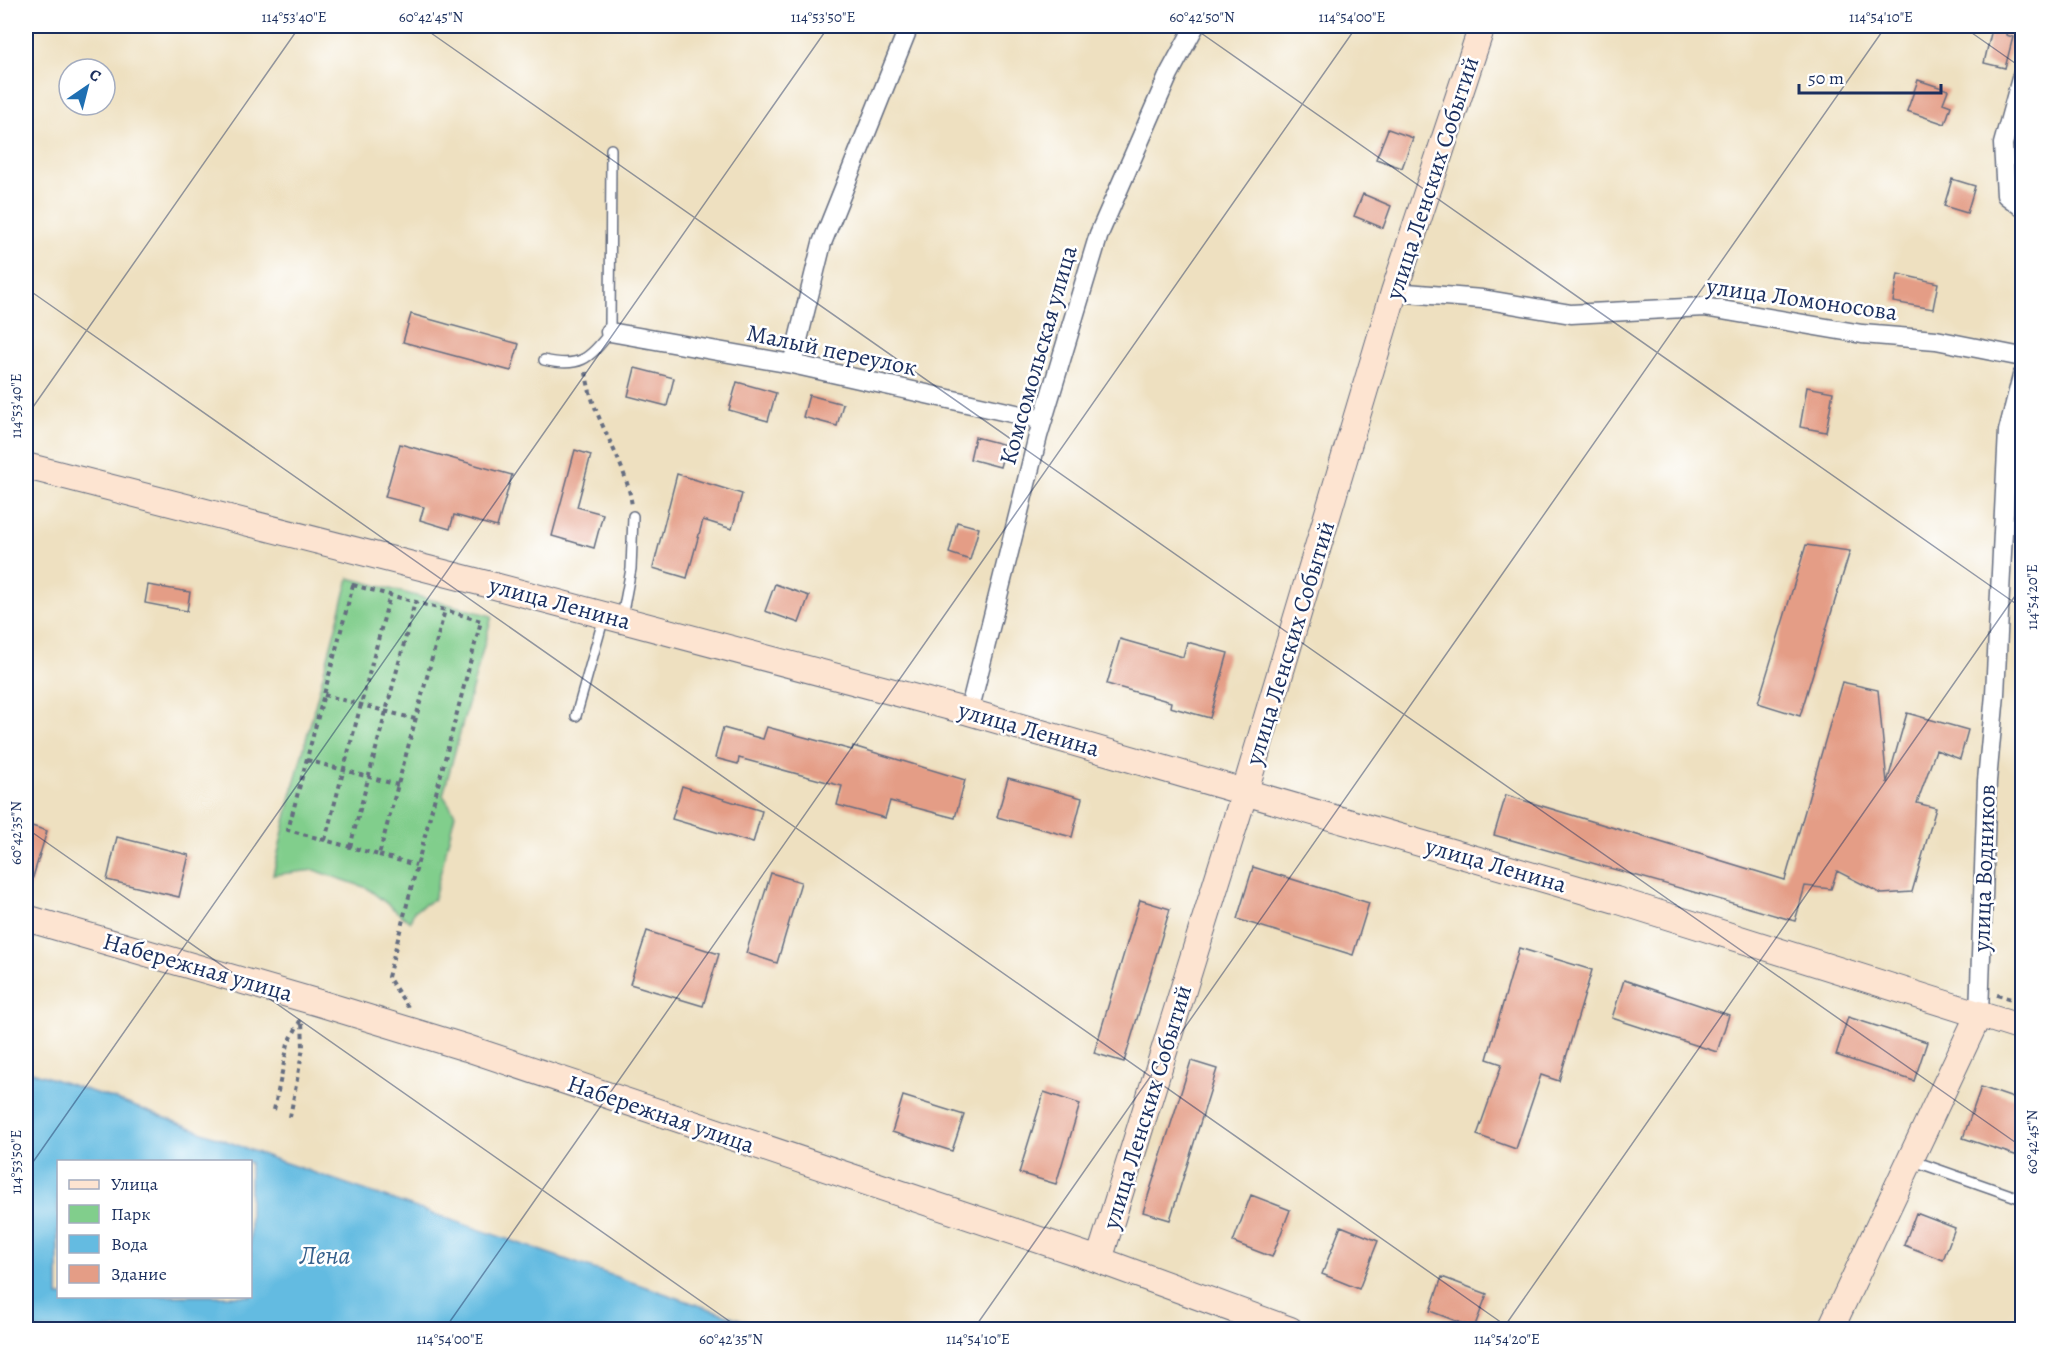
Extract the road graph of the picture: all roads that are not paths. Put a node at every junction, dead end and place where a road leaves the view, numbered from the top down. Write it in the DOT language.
graph roads {
  1 [pos="909,26"];
  2 [pos="1195,26"];
  3 [pos="1482,26"];
  4 [pos="2022,75"];
  5 [pos="611,149"];
  6 [pos="2022,207"];
  7 [pos="1394,292"];
  8 [pos="610,332"];
  9 [pos="2022,357"];
  10 [pos="544,360"];
  11 [pos="792,364"];
  12 [pos="2022,376"];
  13 [pos="1042,420"];
  14 [pos="26,466"];
  15 [pos="633,516"];
  16 [pos="613,617"];
  17 [pos="969,712"];
  18 [pos="576,716"];
  19 [pos="1245,791"];
  20 [pos="26,918"];
  21 [pos="1979,1014"];
  22 [pos="2022,1028"];
  23 [pos="1909,1160"];
  24 [pos="2022,1199"];
  25 [pos="1099,1260"];
  26 [pos="1290,1329"];
  27 [pos="1830,1329"];
  1 -- 11 [label="street"];
  2 -- 13 [label="street, Комсомольская улица"];
  3 -- 7 [label="street, улица Ленских Событий"];
  4 -- 6 [label="street"];
  5 -- 8 [label="lane"];
  7 -- 9 [label="street, улица Ломоносова"];
  7 -- 19 [label="street, улица Ленских Событий"];
  8 -- 10 [label="lane"];
  8 -- 11 [label="street, Малый переулок"];
  11 -- 13 [label="street, Малый переулок"];
  12 -- 21 [label="street, улица Водников"];
  13 -- 17 [label="street, Комсомольская улица"];
  14 -- 16 [label="street, улица Ленина"];
  15 -- 16 [label="lane"];
  16 -- 17 [label="street, улица Ленина"];
  16 -- 18 [label="lane"];
  17 -- 19 [label="street, улица Ленина"];
  19 -- 21 [label="street, улица Ленина"];
  19 -- 25 [label="street, улица Ленских Событий"];
  20 -- 25 [label="street, Набережная улица"];
  21 -- 22 [label="street, улица Ленина"];
  21 -- 23 [label="street, улица Водников"];
  23 -- 24 [label="lane"];
  23 -- 27 [label="street, улица Водников"];
  25 -- 26 [label="street, Набережная улица"];
}
